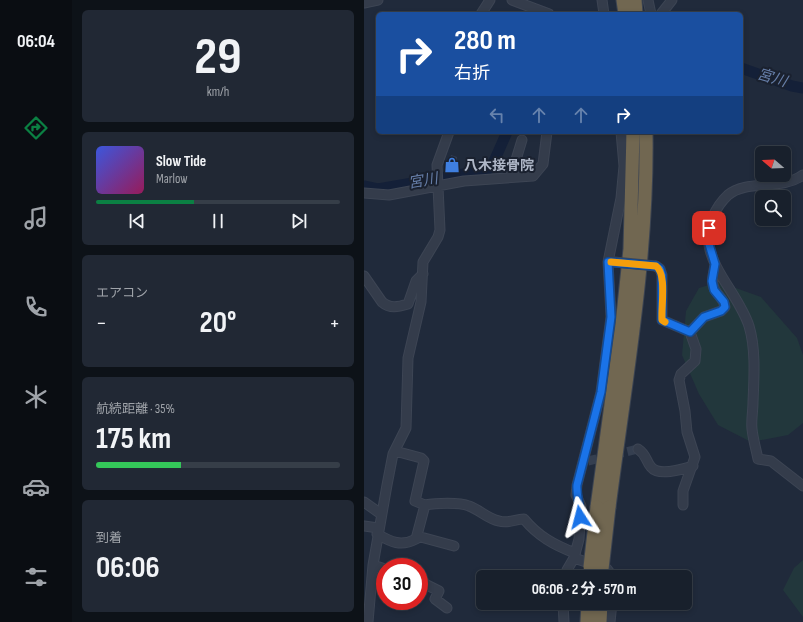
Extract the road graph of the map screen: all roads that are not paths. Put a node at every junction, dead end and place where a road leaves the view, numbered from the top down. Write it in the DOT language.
graph roads {
  1 [pos="378,0"];
  2 [pos="490,0"];
  3 [pos="512,0"];
  4 [pos="602,0"];
  5 [pos="623,0"];
  6 [pos="635,0"];
  7 [pos="648,0"];
  8 [pos="672,0"];
  9 [pos="364,3"];
  10 [pos="482,12"];
  11 [pos="544,12"];
  12 [pos="604,12"];
  13 [pos="625,12"];
  14 [pos="636,12"];
  15 [pos="651,12"];
  16 [pos="663,12"];
  17 [pos="447,134"];
  18 [pos="547,134"];
  19 [pos="621,134"];
  20 [pos="634,134"];
  21 [pos="646,134"];
  22 [pos="522,140"];
  23 [pos="803,175"];
  24 [pos="511,176"];
  25 [pos="437,182"];
  26 [pos="364,194"];
  27 [pos="611,262"];
  28 [pos="715,264"];
  29 [pos="422,274"];
  30 [pos="364,276"];
  31 [pos="690,332"];
  32 [pos="638,449"];
  33 [pos="395,451"];
  34 [pos="693,466"];
  35 [pos="803,486"];
  36 [pos="364,502"];
  37 [pos="425,504"];
  38 [pos="683,505"];
  39 [pos="603,507"];
  40 [pos="381,514"];
  41 [pos="364,526"];
  42 [pos="378,531"];
  43 [pos="417,536"];
  44 [pos="454,546"];
  45 [pos="575,555"];
  46 [pos="373,565"];
  47 [pos="376,566"];
  48 [pos="567,570"];
  49 [pos="596,570"];
  50 [pos="608,570"];
  51 [pos="428,586"];
  52 [pos="447,608"];
  53 [pos="563,610"];
  54 [pos="588,610"];
  55 [pos="601,610"];
  56 [pos="611,610"];
  57 [pos="368,622"];
  58 [pos="564,622"];
  59 [pos="587,622"];
  60 [pos="600,622"];
  61 [pos="610,622"];
  1 -- 9 [label="street"];
  2 -- 10 [label="street"];
  3 -- 11 [label="street"];
  4 -- 12 [label="street"];
  5 -- 13 [label="highway"];
  6 -- 14 [label="highway"];
  7 -- 15 [label="street"];
  8 -- 16 [label="street"];
  17 -- 25 [label="street"];
  18 -- 24 [label="street"];
  19 -- 27 [label="street"];
  20 -- 39 [label="highway"];
  21 -- 39 [label="highway"];
  22 -- 24 [label="street"];
  23 -- 28 [label="street"];
  24 -- 25 [label="street"];
  25 -- 26 [label="street"];
  25 -- 29 [label="street"];
  27 -- 31 [label="street, bridge"];
  27 -- 45 [label="street"];
  28 -- 31 [label="street"];
  28 -- 35 [label="street"];
  29 -- 30 [label="street"];
  29 -- 33 [label="street"];
  31 -- 34 [label="street"];
  32 -- 34 [label="street"];
  33 -- 37 [label="street"];
  33 -- 40 [label="street"];
  34 -- 38 [label="street"];
  36 -- 40 [label="street"];
  37 -- 43 [label="street"];
  37 -- 45 [label="street"];
  39 -- 49 [label="highway, bridge"];
  40 -- 42 [label="street"];
  41 -- 42 [label="street"];
  42 -- 43 [label="street"];
  42 -- 46 [label="street"];
  43 -- 44 [label="street"];
  45 -- 48 [label="street"];
  45 -- 50 [label="street"];
  46 -- 47 [label="street"];
  46 -- 57 [label="street"];
  51 -- 52 [label="street"];
  53 -- 58 [label="street"];
  54 -- 59 [label="highway"];
  55 -- 60 [label="highway"];
  56 -- 61 [label="street"];
}
